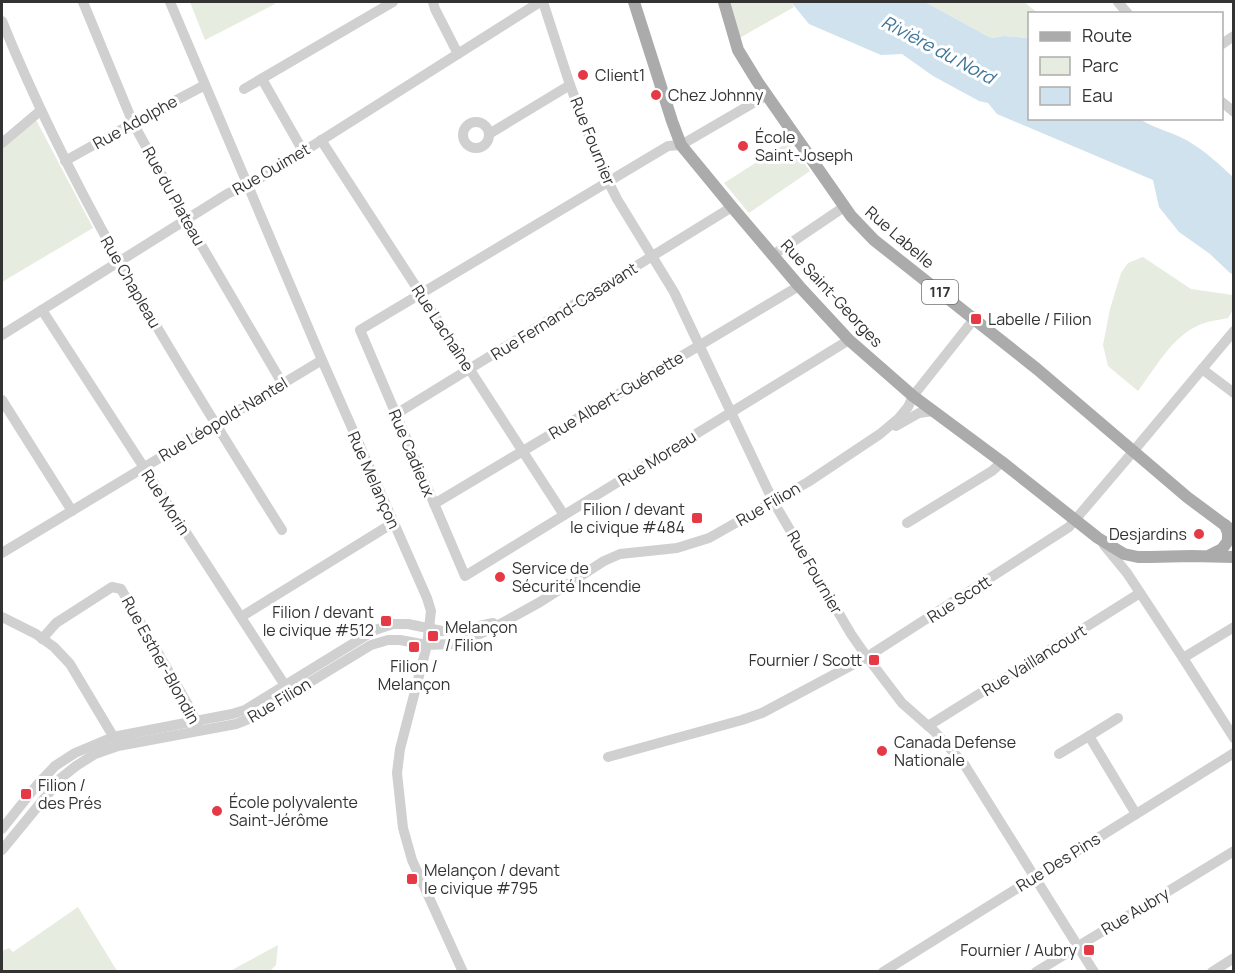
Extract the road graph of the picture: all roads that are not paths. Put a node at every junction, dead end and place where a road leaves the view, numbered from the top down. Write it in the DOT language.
graph roads {
  1 [pos="83,2"];
  2 [pos="170,2"];
  3 [pos="393,2"];
  4 [pos="434,2"];
  5 [pos="542,2"];
  6 [pos="634,2"];
  7 [pos="724,2"];
  8 [pos="2,21"];
  9 [pos="458,54"];
  10 [pos="262,79"];
  11 [pos="205,85"];
  12 [pos="570,85"];
  13 [pos="244,89"];
  14 [pos="767,95"];
  15 [pos="40,111"];
  16 [pos="133,123"];
  17 [pos="489,134"];
  18 [pos="321,140"];
  19 [pos="2,142"];
  20 [pos="681,145"];
  21 [pos="303,151"];
  22 [pos="65,161"];
  23 [pos="608,181"];
  24 [pos="247,184"];
  25 [pos="732,207"];
  26 [pos="844,207"];
  27 [pos="186,219"];
  28 [pos="773,255"];
  29 [pos="652,256"];
  30 [pos="119,262"];
  31 [pos="799,286"];
  32 [pos="421,294"];
  33 [pos="42,310"];
  34 [pos="974,319"];
  35 [pos="1233,331"];
  36 [pos="2,335"];
  37 [pos="849,340"];
  38 [pos="699,345"];
  39 [pos="322,360"];
  40 [pos="469,369"];
  41 [pos="1202,369"];
  42 [pos="282,383"];
  43 [pos="1233,393"];
  44 [pos="913,396"];
  45 [pos="2,400"];
  46 [pos="933,411"];
  47 [pos="731,412"];
  48 [pos="396,414"];
  49 [pos="215,424"];
  50 [pos="880,434"];
  51 [pos="1134,450"];
  52 [pos="522,451"];
  53 [pos="1002,462"];
  54 [pos="144,467"];
  55 [pos="773,501"];
  56 [pos="434,504"];
  57 [pos="72,511"];
  58 [pos="564,515"];
  59 [pos="1076,520"];
  60 [pos="393,523"];
  61 [pos="907,523"];
  62 [pos="1229,529"];
  63 [pos="282,531"];
  64 [pos="1098,537"];
  65 [pos="2,552"];
  66 [pos="1209,556"];
  67 [pos="1233,557"];
  68 [pos="465,576"];
  69 [pos="1140,593"];
  70 [pos="513,616"];
  71 [pos="2,617"];
  72 [pos="241,617"];
  73 [pos="1233,627"];
  74 [pos="429,628"];
  75 [pos="42,639"];
  76 [pos="427,645"];
  77 [pos="867,657"];
  78 [pos="1183,658"];
  79 [pos="287,689"];
  80 [pos="1118,718"];
  81 [pos="1229,721"];
  82 [pos="198,726"];
  83 [pos="928,726"];
  84 [pos="1089,736"];
  85 [pos="1233,738"];
  86 [pos="116,741"];
  87 [pos="1233,753"];
  88 [pos="1059,754"];
  89 [pos="608,757"];
  90 [pos="54,768"];
  91 [pos="61,778"];
  92 [pos="1136,814"];
  93 [pos="3,824"];
  94 [pos="17,831"];
  95 [pos="2,850"];
  96 [pos="1233,851"];
  97 [pos="1035,877"];
  98 [pos="1078,946"];
  99 [pos="1233,958"];
  100 [pos="463,972"];
  101 [pos="883,972"];
  102 [pos="1036,972"];
  103 [pos="1094,972"];
  104 [pos="1212,972"];
  1 -- 16 [label="street, Rue du Plateau"];
  2 -- 11 [label="street, Rue Melançon"];
  3 -- 10 [label="street"];
  4 -- 9 [label="street"];
  5 -- 9 [label="street, Rue Ouimet"];
  5 -- 12 [label="street, Rue Fournier"];
  6 -- 20 [label="main road, Rue Saint-Georges"];
  7 -- 14 [label="main road, Rue Labelle / 117"];
  8 -- 15 [label="street, Rue Chapleau"];
  9 -- 18 [label="street, Rue Ouimet"];
  10 -- 13 [label="street"];
  10 -- 21 [label="street"];
  11 -- 16 [label="street, Rue Adolphe"];
  11 -- 24 [label="street, Rue Melançon"];
  12 -- 17 [label="street"];
  12 -- 23 [label="street, Rue Fournier"];
  14 -- 20 [label="street"];
  14 -- 26 [label="main road, Rue Labelle / 117"];
  15 -- 19 [label="street"];
  15 -- 22 [label="street, Rue Chapleau"];
  16 -- 22 [label="street, Rue Adolphe"];
  16 -- 27 [label="street, Rue du Plateau"];
  18 -- 21 [label="street, Rue Ouimet"];
  18 -- 32 [label="street, Rue Lachaîne"];
  20 -- 23 [label="street"];
  20 -- 25 [label="main road, Rue Saint-Georges"];
  21 -- 24 [label="street, Rue Ouimet"];
  22 -- 30 [label="street, Rue Chapleau"];
  23 -- 29 [label="street, Rue Fournier"];
  23 -- 32 [label="street"];
  24 -- 27 [label="street, Rue Ouimet"];
  24 -- 39 [label="street, Rue Melançon"];
  25 -- 28 [label="main road, Rue Saint-Georges"];
  25 -- 29 [label="street, Rue Fernand-Casavant"];
  26 -- 28 [label="street"];
  26 -- 34 [label="main road, Rue Labelle / 117"];
  27 -- 30 [label="street, Rue Ouimet"];
  27 -- 42 [label="street, Rue du Plateau"];
  28 -- 31 [label="main road, Rue Saint-Georges"];
  29 -- 38 [label="street, Rue Fournier"];
  29 -- 40 [label="street, Rue Fernand-Casavant"];
  30 -- 33 [label="street, Rue Ouimet"];
  30 -- 49 [label="street, Rue Chapleau"];
  31 -- 37 [label="main road, Rue Saint-Georges"];
  31 -- 38 [label="street, Rue Albert-Guénette"];
  32 -- 40 [label="street, Rue Lachaîne"];
  32 -- 48 [label="street, Rue Cadieux"];
  33 -- 36 [label="street, Rue Ouimet"];
  33 -- 54 [label="street, Rue Morin"];
  34 -- 44 [label="street, Rue Filion"];
  34 -- 51 [label="main road, Rue Labelle / 117"];
  35 -- 41 [label="street, Rue Scott"];
  37 -- 44 [label="main road, Rue Saint-Georges"];
  37 -- 47 [label="street, Rue Moreau"];
  38 -- 47 [label="street, Rue Fournier"];
  38 -- 52 [label="street, Rue Albert-Guénette"];
  39 -- 42 [label="street, Rue Léopold-Nantel"];
  39 -- 60 [label="street, Rue Melançon"];
  40 -- 48 [label="street, Rue Fernand-Casavant"];
  40 -- 52 [label="street, Rue Lachaîne"];
  41 -- 43 [label="street"];
  41 -- 51 [label="street, Rue Scott"];
  42 -- 49 [label="street, Rue Léopold-Nantel"];
  44 -- 46 [label="main road, Rue Saint-Georges"];
  44 -- 50 [label="street, Rue Filion"];
  45 -- 57 [label="street"];
  46 -- 50 [label="street"];
  46 -- 53 [label="main road, Rue Saint-Georges"];
  47 -- 55 [label="street, Rue Fournier"];
  47 -- 58 [label="street, Rue Moreau"];
  48 -- 56 [label="street, Rue Cadieux"];
  49 -- 54 [label="street, Rue Léopold-Nantel"];
  49 -- 63 [label="street, Rue Chapleau"];
  50 -- 55 [label="street, Rue Filion"];
  51 -- 59 [label="street, Rue Scott"];
  51 -- 62 [label="main road, Rue Labelle / 117"];
  52 -- 56 [label="street, Rue Albert-Guénette"];
  52 -- 58 [label="street, Rue Lachaîne"];
  53 -- 59 [label="main road, Rue Saint-Georges"];
  53 -- 61 [label="street"];
  54 -- 57 [label="street, Rue Léopold-Nantel"];
  54 -- 72 [label="street, Rue Morin"];
  55 -- 70 [label="street, Rue Filion"];
  55 -- 77 [label="street, Rue Fournier"];
  56 -- 68 [label="street, Rue Cadieux"];
  57 -- 65 [label="street, Rue Léopold-Nantel"];
  58 -- 68 [label="street, Rue Moreau"];
  59 -- 64 [label="main road, Rue Saint-Georges"];
  59 -- 77 [label="street, Rue Scott"];
  60 -- 72 [label="street"];
  60 -- 74 [label="street, Rue Melançon"];
  62 -- 66 [label="main road"];
  64 -- 66 [label="main road, Rue Saint-Georges"];
  64 -- 69 [label="street, Rue Saint-Georges"];
  66 -- 67 [label="main road, Rue Saint-Georges"];
  69 -- 78 [label="street, Rue Saint-Georges"];
  69 -- 83 [label="street, Rue Vaillancourt"];
  70 -- 74 [label="street, Rue Filion"];
  70 -- 76 [label="street, Rue Filion"];
  71 -- 75 [label="street"];
  72 -- 79 [label="street, Rue Morin"];
  73 -- 78 [label="street"];
  74 -- 76 [label="street, Rue Melançon"];
  74 -- 79 [label="street, Rue Filion"];
  75 -- 82 [label="street, Rue Esther-Blondin"];
  75 -- 86 [label="street"];
  76 -- 79 [label="street, Rue Filion"];
  76 -- 100 [label="street, Rue Melançon"];
  77 -- 83 [label="street, Rue Fournier"];
  77 -- 89 [label="street, Rue Scott"];
  78 -- 81 [label="street, Rue Saint-Georges"];
  79 -- 82 [label="street, Rue Filion"];
  80 -- 84 [label="street"];
  81 -- 85 [label="street, Rue Saint-Georges"];
  82 -- 86 [label="street, Rue Filion"];
  83 -- 97 [label="street, Rue Fournier"];
  84 -- 88 [label="street"];
  84 -- 92 [label="street"];
  86 -- 90 [label="street, Rue Filion"];
  86 -- 91 [label="street, Rue Filion"];
  87 -- 92 [label="street, Rue Des Pins"];
  90 -- 91 [label="street"];
  90 -- 93 [label="street, Rue Filion"];
  91 -- 94 [label="street, Rue Filion"];
  92 -- 97 [label="street, Rue Des Pins"];
  93 -- 94 [label="street"];
  94 -- 95 [label="street, Rue Filion"];
  96 -- 98 [label="street, Rue Aubry"];
  97 -- 98 [label="street, Rue Fournier"];
  97 -- 101 [label="street, Rue Des Pins"];
  98 -- 102 [label="street, Rue Aubry"];
  98 -- 103 [label="street, Rue Fournier"];
  99 -- 104 [label="street"];
}
